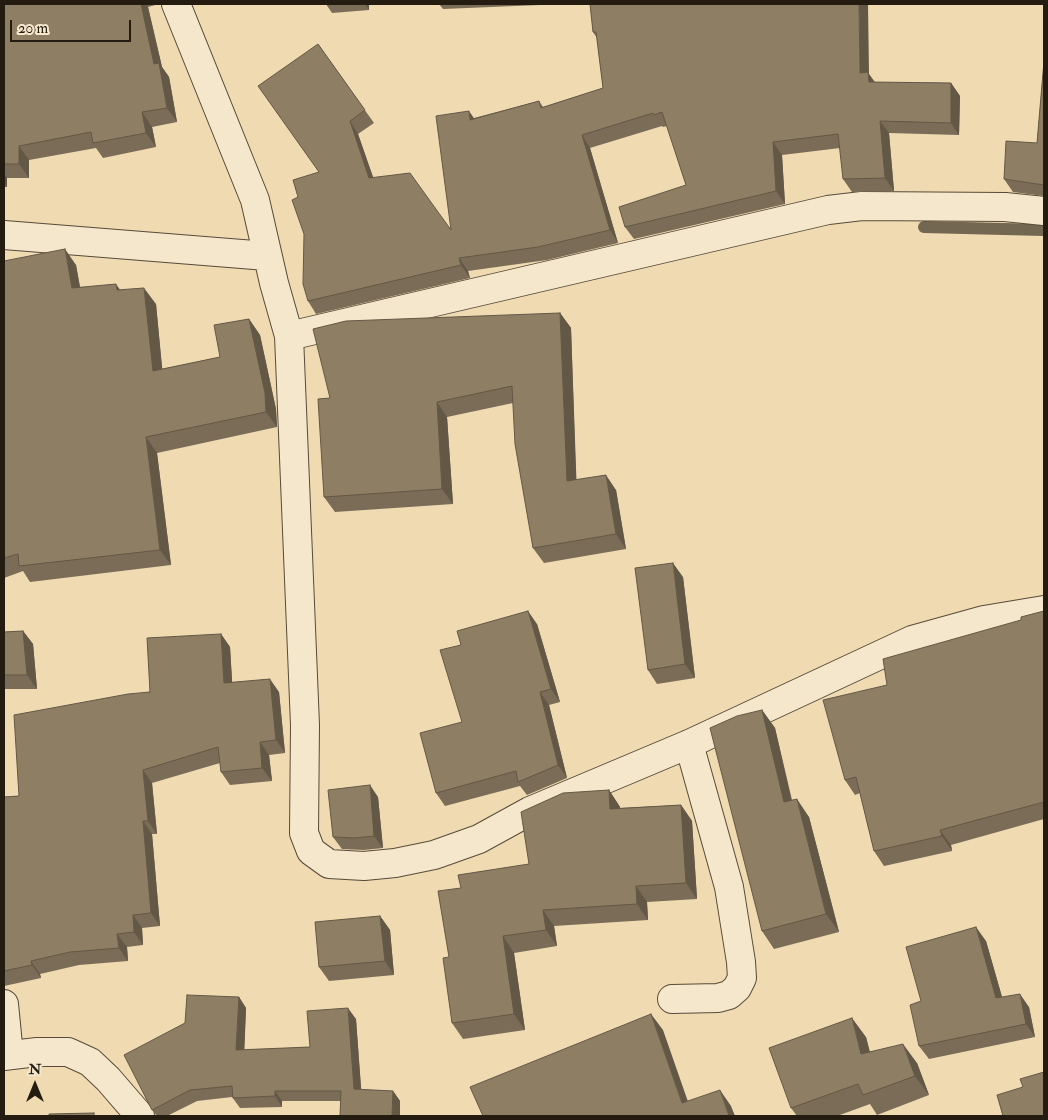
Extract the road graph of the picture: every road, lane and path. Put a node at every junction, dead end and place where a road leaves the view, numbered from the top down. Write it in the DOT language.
graph roads {
  1 [pos="176,4"];
  2 [pos="1044,211"];
  3 [pos="4,235"];
  4 [pos="268,256"];
  5 [pos="289,336"];
  6 [pos="1044,610"];
  7 [pos="689,744"];
  8 [pos="672,1000"];
  9 [pos="4,1004"];
  10 [pos="6,1055"];
  11 [pos="140,1116"];
  1 -- 4 [label="street"];
  2 -- 5 [label="street"];
  3 -- 4 [label="street"];
  4 -- 5 [label="street"];
  5 -- 7 [label="street"];
  6 -- 7 [label="street"];
  7 -- 8 [label="street"];
  9 -- 10 [label="street"];
  10 -- 11 [label="street"];
}
